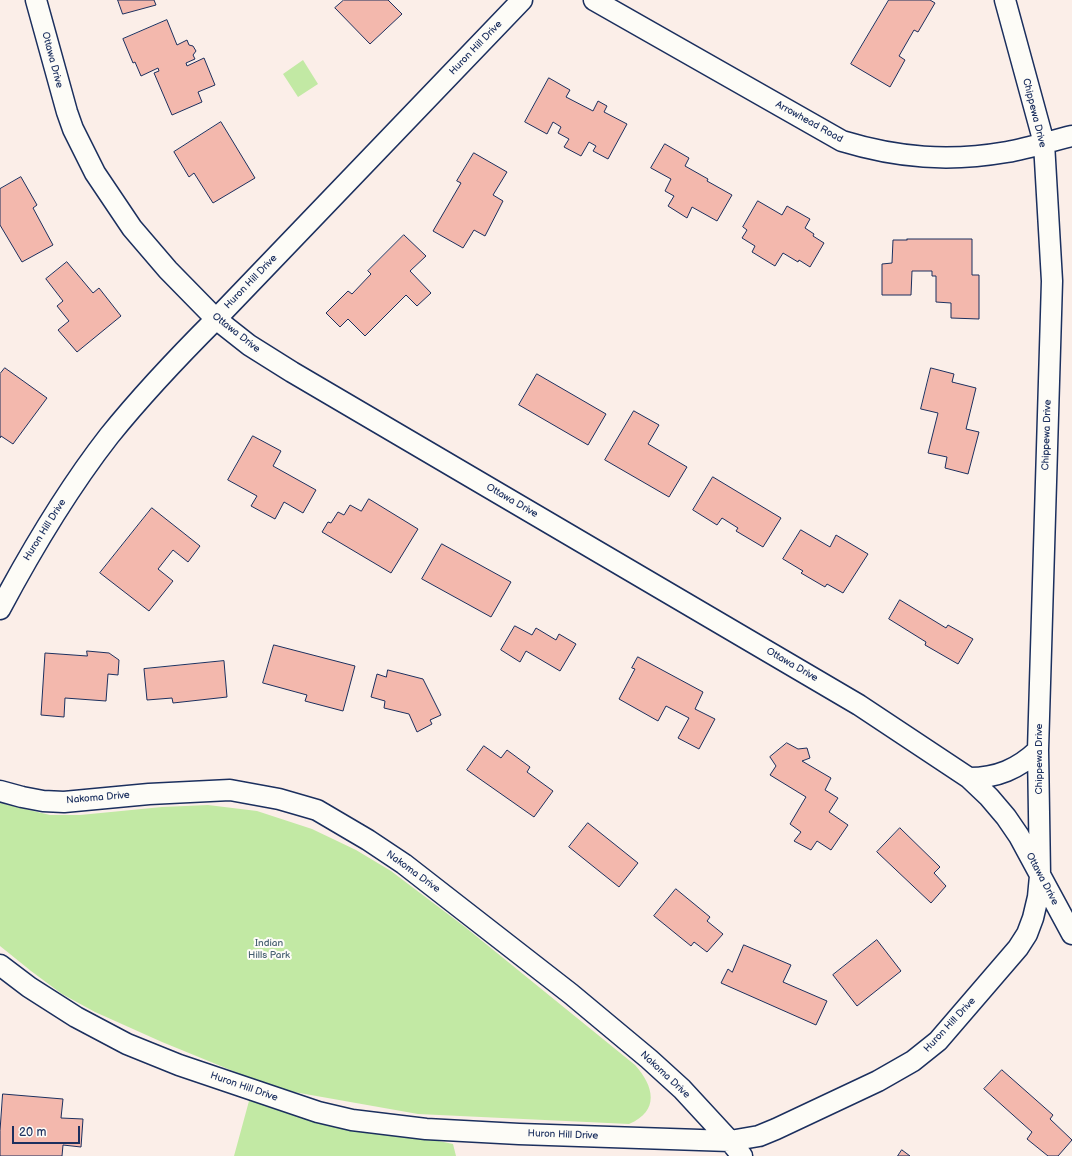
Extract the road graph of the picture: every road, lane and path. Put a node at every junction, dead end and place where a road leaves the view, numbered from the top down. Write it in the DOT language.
graph roads {
  1 [pos="36,0"];
  2 [pos="522,0"];
  3 [pos="594,0"];
  4 [pos="1005,0"];
  5 [pos="1072,136"];
  6 [pos="1044,143"];
  7 [pos="216,319"];
  8 [pos="0,609"];
  9 [pos="1038,750"];
  10 [pos="970,778"];
  11 [pos="0,791"];
  12 [pos="1040,876"];
  13 [pos="1072,934"];
  14 [pos="0,965"];
  15 [pos="730,1141"];
  16 [pos="742,1156"];
  1 -- 7 [label="street, Ottawa Drive"];
  2 -- 7 [label="street, Huron Hill Drive"];
  3 -- 6 [label="street, Arrowhead Road"];
  4 -- 6 [label="street, Chippewa Drive"];
  5 -- 6 [label="street, Arrowhead Road"];
  6 -- 9 [label="street, Chippewa Drive"];
  7 -- 8 [label="street, Huron Hill Drive"];
  7 -- 10 [label="street, Ottawa Drive"];
  9 -- 10 [label="street"];
  9 -- 12 [label="street, Chippewa Drive"];
  10 -- 12 [label="street, Ottawa Drive"];
  11 -- 15 [label="street, Nakoma Drive"];
  12 -- 13 [label="street, Ottawa Drive"];
  12 -- 15 [label="street, Huron Hill Drive"];
  14 -- 15 [label="street, Huron Hill Drive"];
  15 -- 16 [label="street, Nakoma Drive"];
}
